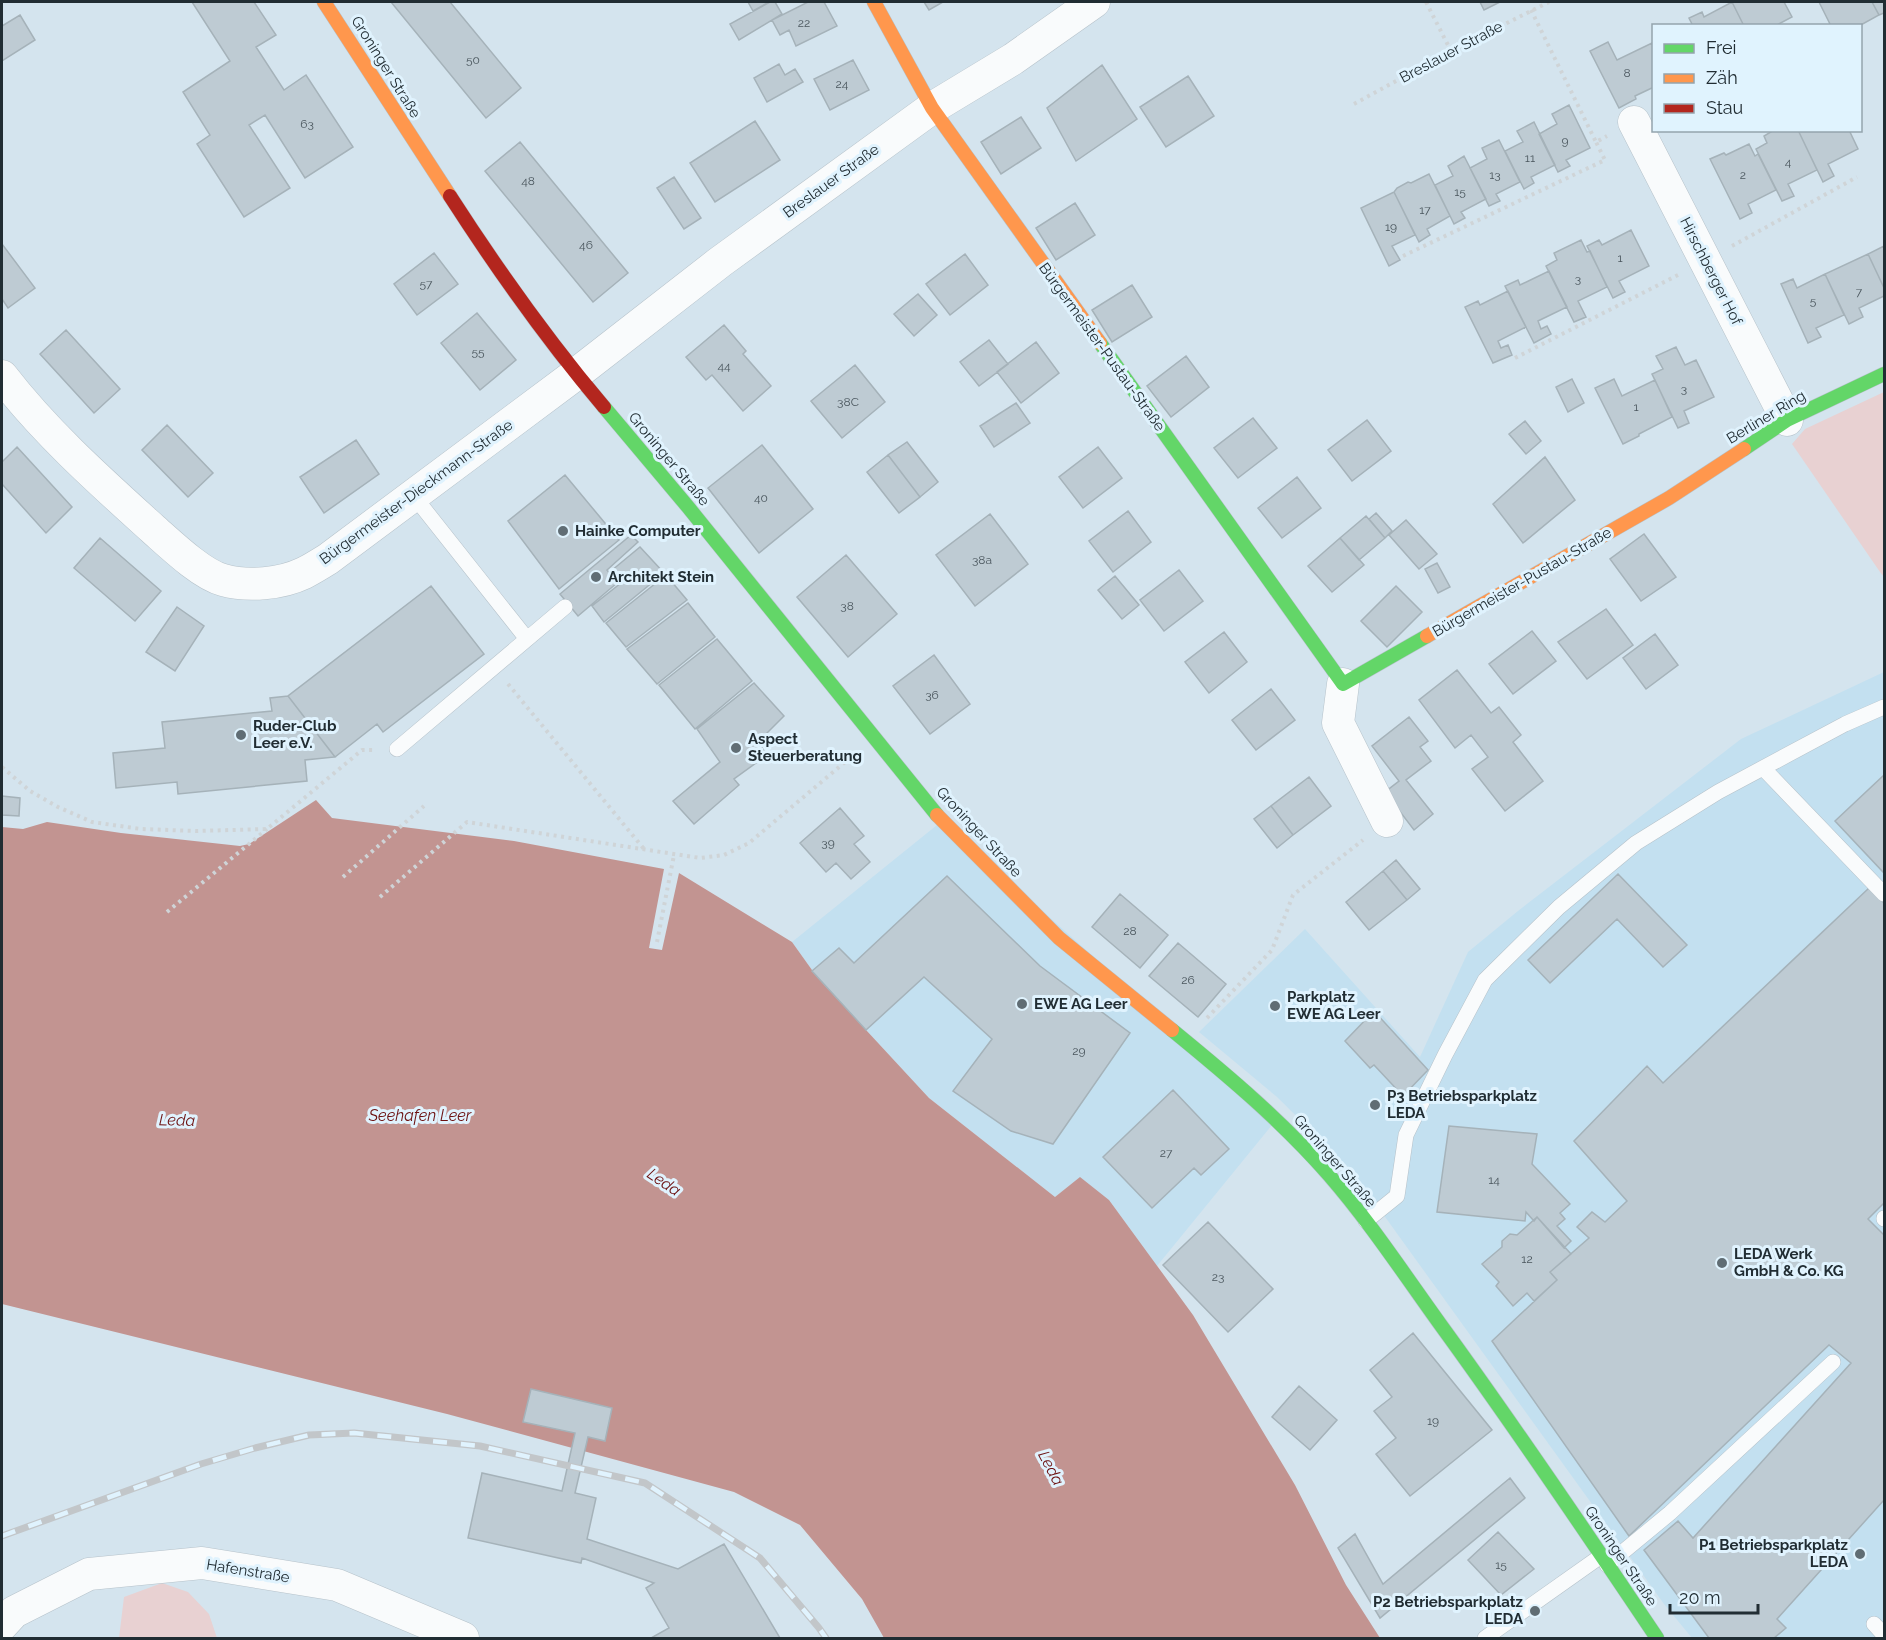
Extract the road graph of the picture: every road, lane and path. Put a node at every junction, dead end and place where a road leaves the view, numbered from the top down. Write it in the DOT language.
graph roads {
  1 [pos="324,2"];
  2 [pos="874,2"];
  3 [pos="1094,2"];
  4 [pos="1426,2"];
  5 [pos="1549,2"];
  6 [pos="1532,10"];
  7 [pos="1451,51"];
  8 [pos="1354,104"];
  9 [pos="932,108"];
  10 [pos="1634,122"];
  11 [pos="1596,142"];
  12 [pos="1857,177"];
  13 [pos="1403,256"];
  14 [pos="1706,261"];
  15 [pos="1515,358"];
  16 [pos="576,374"];
  17 [pos="1884,374"];
  18 [pos="2,376"];
  19 [pos="13,411"];
  20 [pos="1787,420"];
  21 [pos="413,495"];
  22 [pos="1669,498"];
  23 [pos="565,607"];
  24 [pos="527,639"];
  25 [pos="494,667"];
  26 [pos="1343,684"];
  27 [pos="1884,707"];
  28 [pos="875,737"];
  29 [pos="397,749"];
  30 [pos="2,767"];
  31 [pos="1763,768"];
  32 [pos="424,806"];
  33 [pos="1387,820"];
  34 [pos="267,829"];
  35 [pos="644,850"];
  36 [pos="674,855"];
  37 [pos="343,877"];
  38 [pos="1884,894"];
  39 [pos="380,897"];
  40 [pos="167,912"];
  41 [pos="657,942"];
  42 [pos="1183,1039"];
  43 [pos="1231,1054"];
  44 [pos="1217,1067"];
  45 [pos="1366,1221"];
  46 [pos="1833,1362"];
  47 [pos="1604,1561"];
  48 [pos="2,1625"];
  49 [pos="463,1638"];
  50 [pos="1485,1638"];
  51 [pos="1658,1638"];
  1 -- 16 [label="street, Groninger Straße"];
  2 -- 9 [label="street, Bürgermeister-Pustau-Straße"];
  3 -- 9 [label="street, Breslauer Straße"];
  4 -- 7 [label="path"];
  5 -- 6 [label="path, Breslauer Straße"];
  6 -- 7 [label="path, Breslauer Straße"];
  6 -- 11 [label="path"];
  7 -- 8 [label="path, Breslauer Straße"];
  9 -- 16 [label="street, Breslauer Straße"];
  9 -- 26 [label="street, Bürgermeister-Pustau-Straße"];
  10 -- 11 [label="path"];
  10 -- 14 [label="street, Hirschberger Hof"];
  11 -- 13 [label="path"];
  12 -- 14 [label="path"];
  14 -- 15 [label="path"];
  14 -- 20 [label="street, Hirschberger Hof"];
  16 -- 21 [label="street, Bürgermeister-Dieckmann-Straße"];
  16 -- 28 [label="street, Groninger Straße"];
  17 -- 20 [label="street, Berliner Ring"];
  18 -- 19 [label="street, Bürgermeister-Dieckmann-Straße"];
  19 -- 21 [label="street, Bürgermeister-Dieckmann-Straße"];
  20 -- 22 [label="street, Berliner Ring"];
  21 -- 24 [label="lane"];
  22 -- 26 [label="street, Bürgermeister-Pustau-Straße"];
  23 -- 24 [label="lane"];
  24 -- 25 [label="lane"];
  25 -- 29 [label="lane"];
  25 -- 35 [label="path"];
  26 -- 33 [label="street"];
  27 -- 31 [label="lane"];
  28 -- 36 [label="path"];
  28 -- 42 [label="street, Groninger Straße"];
  29 -- 34 [label="path"];
  30 -- 34 [label="path"];
  31 -- 38 [label="lane"];
  31 -- 45 [label="lane"];
  32 -- 37 [label="path"];
  33 -- 42 [label="path"];
  34 -- 40 [label="path"];
  35 -- 36 [label="path"];
  35 -- 39 [label="path"];
  36 -- 41 [label="path"];
  42 -- 44 [label="street, Groninger Straße"];
  43 -- 44 [label="lane"];
  44 -- 45 [label="street, Groninger Straße"];
  45 -- 47 [label="street, Groninger Straße"];
  46 -- 47 [label="lane"];
  47 -- 50 [label="lane"];
  47 -- 51 [label="street, Groninger Straße"];
  48 -- 49 [label="street, Hafenstraße"];
}
